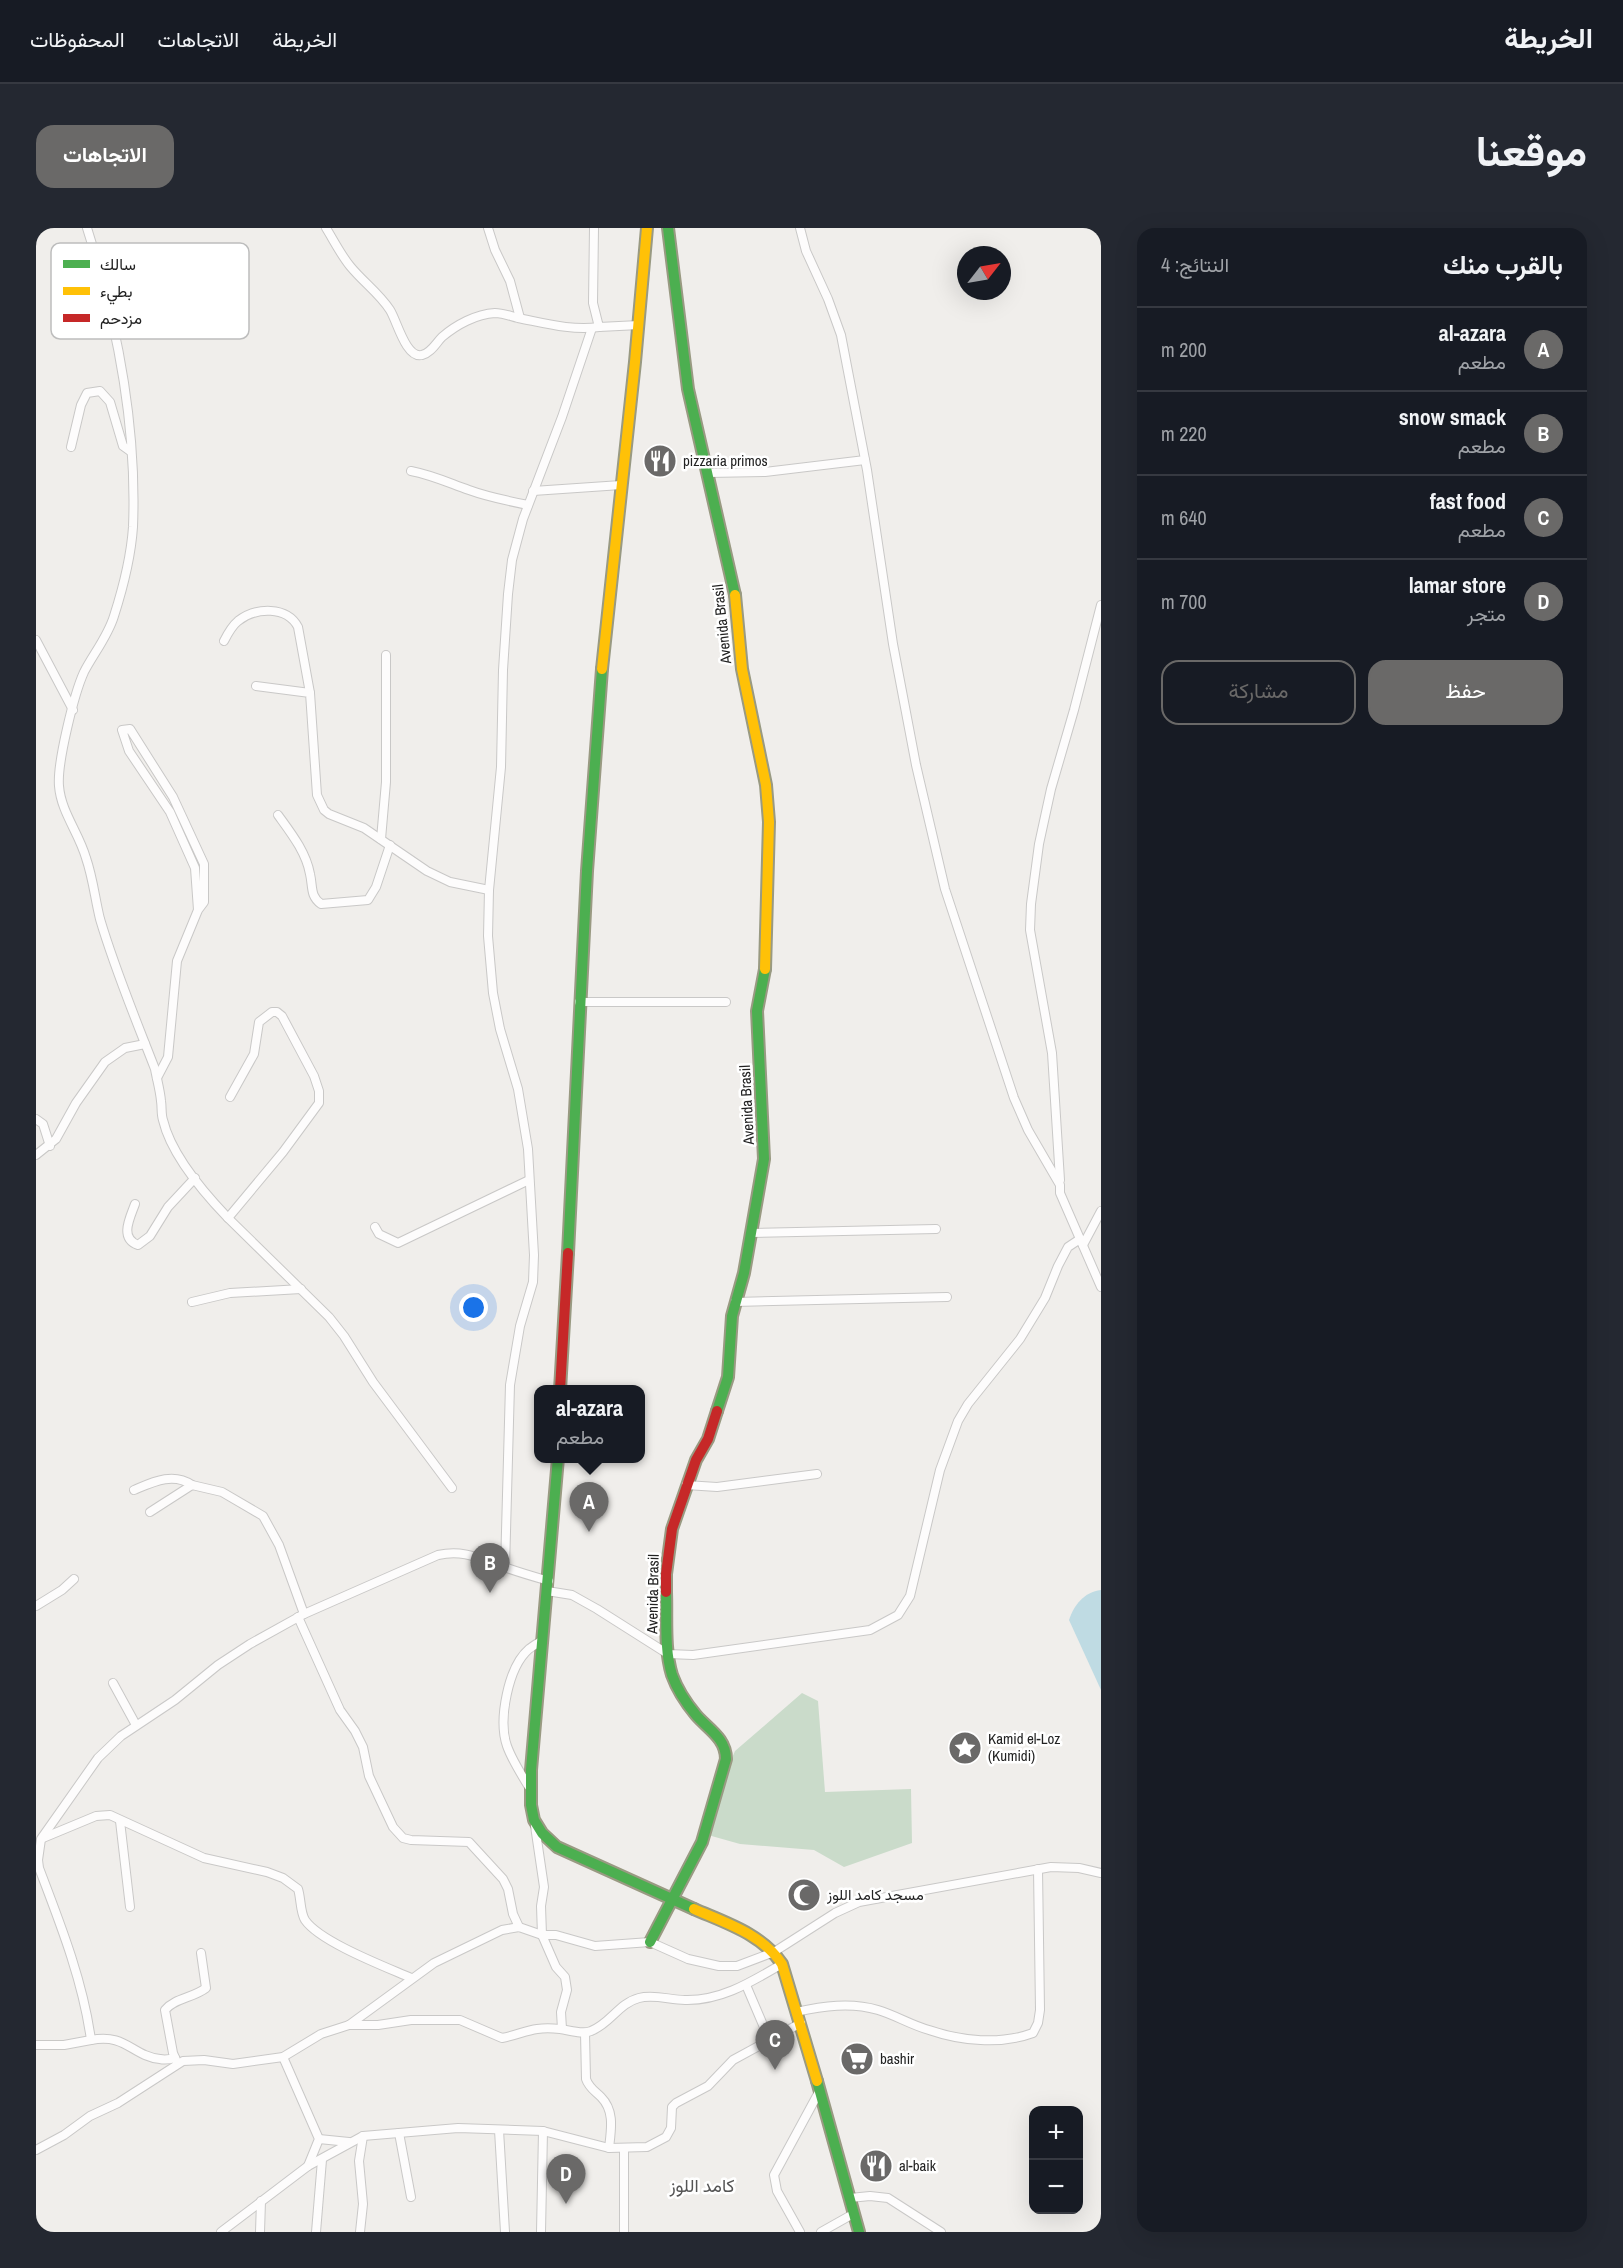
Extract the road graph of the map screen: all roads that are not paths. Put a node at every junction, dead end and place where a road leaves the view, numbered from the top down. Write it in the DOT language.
graph roads {
  1 [pos="87,228"];
  2 [pos="326,228"];
  3 [pos="488,228"];
  4 [pos="594,228"];
  5 [pos="647,228"];
  6 [pos="668,228"];
  7 [pos="800,228"];
  8 [pos="92,243"];
  9 [pos="520,318"];
  10 [pos="639,325"];
  11 [pos="595,327"];
  12 [pos="115,339"];
  13 [pos="71,447"];
  14 [pos="130,451"];
  15 [pos="865,459"];
  16 [pos="411,471"];
  17 [pos="708,473"];
  18 [pos="621,485"];
  19 [pos="533,491"];
  20 [pos="528,505"];
  21 [pos="1101,605"];
  22 [pos="36,640"];
  23 [pos="224,640"];
  24 [pos="386,656"];
  25 [pos="256,686"];
  26 [pos="310,693"];
  27 [pos="73,710"];
  28 [pos="278,815"];
  29 [pos="381,838"];
  30 [pos="390,845"];
  31 [pos="489,890"];
  32 [pos="198,910"];
  33 [pos="579,1002"];
  34 [pos="726,1002"];
  35 [pos="145,1044"];
  36 [pos="157,1078"];
  37 [pos="230,1097"];
  38 [pos="36,1119"];
  39 [pos="50,1146"];
  40 [pos="36,1155"];
  41 [pos="195,1178"];
  42 [pos="529,1180"];
  43 [pos="1060,1185"];
  44 [pos="135,1204"];
  45 [pos="1101,1211"];
  46 [pos="228,1218"];
  47 [pos="375,1227"];
  48 [pos="936,1229"];
  49 [pos="751,1233"];
  50 [pos="1081,1242"];
  51 [pos="1101,1287"];
  52 [pos="301,1289"];
  53 [pos="947,1297"];
  54 [pos="192,1302"];
  55 [pos="735,1302"];
  56 [pos="561,1385"];
  57 [pos="558,1463"];
  58 [pos="817,1474"];
  59 [pos="192,1485"];
  60 [pos="686,1485"];
  61 [pos="452,1488"];
  62 [pos="134,1490"];
  63 [pos="150,1512"];
  64 [pos="505,1568"];
  65 [pos="74,1579"];
  66 [pos="548,1586"];
  67 [pos="36,1606"];
  68 [pos="301,1616"];
  69 [pos="541,1641"];
  70 [pos="669,1654"];
  71 [pos="112,1683"];
  72 [pos="136,1725"];
  73 [pos="532,1791"];
  74 [pos="120,1821"];
  75 [pos="534,1824"];
  76 [pos="39,1836"];
  77 [pos="37,1869"];
  78 [pos="1038,1869"];
  79 [pos="1101,1873"];
  80 [pos="673,1899"];
  81 [pos="130,1907"];
  82 [pos="519,1926"];
  83 [pos="542,1935"];
  84 [pos="650,1942"];
  85 [pos="774,1952"];
  86 [pos="201,1953"];
  87 [pos="782,1964"];
  88 [pos="411,1978"];
  89 [pos="746,1985"];
  90 [pos="796,2012"];
  91 [pos="801,2023"];
  92 [pos="349,2025"];
  93 [pos="562,2029"];
  94 [pos="585,2033"];
  95 [pos="769,2039"];
  96 [pos="91,2040"];
  97 [pos="36,2045"];
  98 [pos="283,2056"];
  99 [pos="176,2061"];
  100 [pos="819,2092"];
  101 [pos="499,2130"];
  102 [pos="543,2131"];
  103 [pos="399,2133"];
  104 [pos="363,2136"];
  105 [pos="319,2139"];
  106 [pos="349,2142"];
  107 [pos="609,2148"];
  108 [pos="624,2148"];
  109 [pos="36,2150"];
  110 [pos="322,2160"];
  111 [pos="308,2166"];
  112 [pos="411,2197"];
  113 [pos="850,2198"];
  114 [pos="261,2201"];
  115 [pos="854,2214"];
  116 [pos="221,2232"];
  117 [pos="260,2232"];
  118 [pos="316,2232"];
  119 [pos="360,2232"];
  120 [pos="505,2232"];
  121 [pos="541,2232"];
  122 [pos="624,2232"];
  123 [pos="800,2232"];
  124 [pos="821,2232"];
  125 [pos="859,2232"];
  126 [pos="941,2232"];
  1 -- 8 [label="street"];
  2 -- 9 [label="street"];
  3 -- 9 [label="street"];
  4 -- 11 [label="street"];
  5 -- 10 [label="main road"];
  6 -- 17 [label="main road, Avenida Brasil"];
  7 -- 15 [label="street"];
  9 -- 11 [label="street"];
  10 -- 11 [label="street"];
  10 -- 18 [label="main road"];
  11 -- 19 [label="street"];
  12 -- 14 [label="street"];
  13 -- 14 [label="street"];
  14 -- 27 [label="street"];
  15 -- 17 [label="street"];
  15 -- 43 [label="street"];
  16 -- 20 [label="street"];
  17 -- 49 [label="main road, Avenida Brasil"];
  18 -- 19 [label="street"];
  18 -- 33 [label="main road"];
  19 -- 20 [label="street"];
  20 -- 31 [label="street"];
  21 -- 43 [label="street"];
  22 -- 27 [label="street"];
  23 -- 26 [label="street"];
  24 -- 29 [label="street"];
  25 -- 26 [label="street"];
  26 -- 29 [label="street"];
  27 -- 35 [label="street"];
  28 -- 30 [label="street"];
  29 -- 30 [label="street"];
  30 -- 31 [label="street"];
  31 -- 42 [label="street"];
  32 -- 32 [label="street"];
  32 -- 36 [label="street"];
  33 -- 34 [label="street"];
  33 -- 56 [label="main road"];
  35 -- 36 [label="street"];
  35 -- 39 [label="street"];
  36 -- 41 [label="street"];
  37 -- 46 [label="street"];
  38 -- 39 [label="street"];
  39 -- 40 [label="street"];
  41 -- 44 [label="street"];
  41 -- 46 [label="street"];
  42 -- 47 [label="street"];
  42 -- 64 [label="street"];
  43 -- 50 [label="street"];
  45 -- 50 [label="street"];
  46 -- 52 [label="street"];
  48 -- 49 [label="street"];
  49 -- 55 [label="main road, Avenida Brasil"];
  50 -- 51 [label="street"];
  50 -- 70 [label="street"];
  52 -- 54 [label="street"];
  52 -- 61 [label="street"];
  53 -- 55 [label="street"];
  55 -- 60 [label="main road, Avenida Brasil"];
  57 -- 66 [label="main road"];
  58 -- 60 [label="street"];
  59 -- 62 [label="street"];
  59 -- 63 [label="street"];
  59 -- 68 [label="street"];
  60 -- 70 [label="main road, Avenida Brasil"];
  64 -- 66 [label="street"];
  64 -- 68 [label="street"];
  65 -- 67 [label="street"];
  66 -- 69 [label="main road"];
  66 -- 70 [label="street"];
  68 -- 72 [label="street"];
  68 -- 82 [label="street"];
  69 -- 73 [label="main road"];
  69 -- 73 [label="street"];
  70 -- 80 [label="main road, Avenida Brasil"];
  71 -- 72 [label="street"];
  72 -- 76 [label="street"];
  73 -- 75 [label="main road"];
  74 -- 76 [label="street"];
  74 -- 81 [label="street"];
  74 -- 88 [label="street"];
  75 -- 80 [label="main road"];
  75 -- 83 [label="street"];
  76 -- 77 [label="street"];
  77 -- 96 [label="street"];
  78 -- 79 [label="street"];
  78 -- 85 [label="street"];
  78 -- 90 [label="street"];
  80 -- 84 [label="main road, Avenida Brasil"];
  80 -- 85 [label="main road"];
  82 -- 83 [label="street"];
  82 -- 88 [label="street"];
  83 -- 84 [label="street"];
  83 -- 93 [label="street"];
  84 -- 85 [label="street"];
  85 -- 87 [label="main road"];
  86 -- 99 [label="street"];
  87 -- 89 [label="street"];
  87 -- 90 [label="main road"];
  88 -- 92 [label="street"];
  89 -- 94 [label="street"];
  89 -- 95 [label="street"];
  90 -- 91 [label="main road"];
  91 -- 95 [label="street"];
  91 -- 100 [label="main road"];
  92 -- 93 [label="street"];
  92 -- 98 [label="street"];
  93 -- 94 [label="street"];
  94 -- 107 [label="street"];
  95 -- 108 [label="street"];
  96 -- 97 [label="street"];
  96 -- 99 [label="street"];
  98 -- 99 [label="street"];
  98 -- 105 [label="street"];
  99 -- 109 [label="street"];
  100 -- 113 [label="main road"];
  100 -- 123 [label="street"];
  101 -- 102 [label="street"];
  101 -- 103 [label="street"];
  101 -- 120 [label="street"];
  102 -- 107 [label="street"];
  102 -- 121 [label="street"];
  103 -- 104 [label="street"];
  103 -- 112 [label="street"];
  104 -- 106 [label="street"];
  104 -- 119 [label="street"];
  105 -- 106 [label="street"];
  105 -- 111 [label="street"];
  106 -- 110 [label="street"];
  107 -- 108 [label="street"];
  108 -- 122 [label="street"];
  110 -- 111 [label="street"];
  110 -- 118 [label="street"];
  111 -- 114 [label="street"];
  113 -- 115 [label="main road"];
  113 -- 126 [label="street"];
  114 -- 116 [label="street"];
  114 -- 117 [label="street"];
  115 -- 124 [label="street"];
  115 -- 125 [label="main road"];
}
